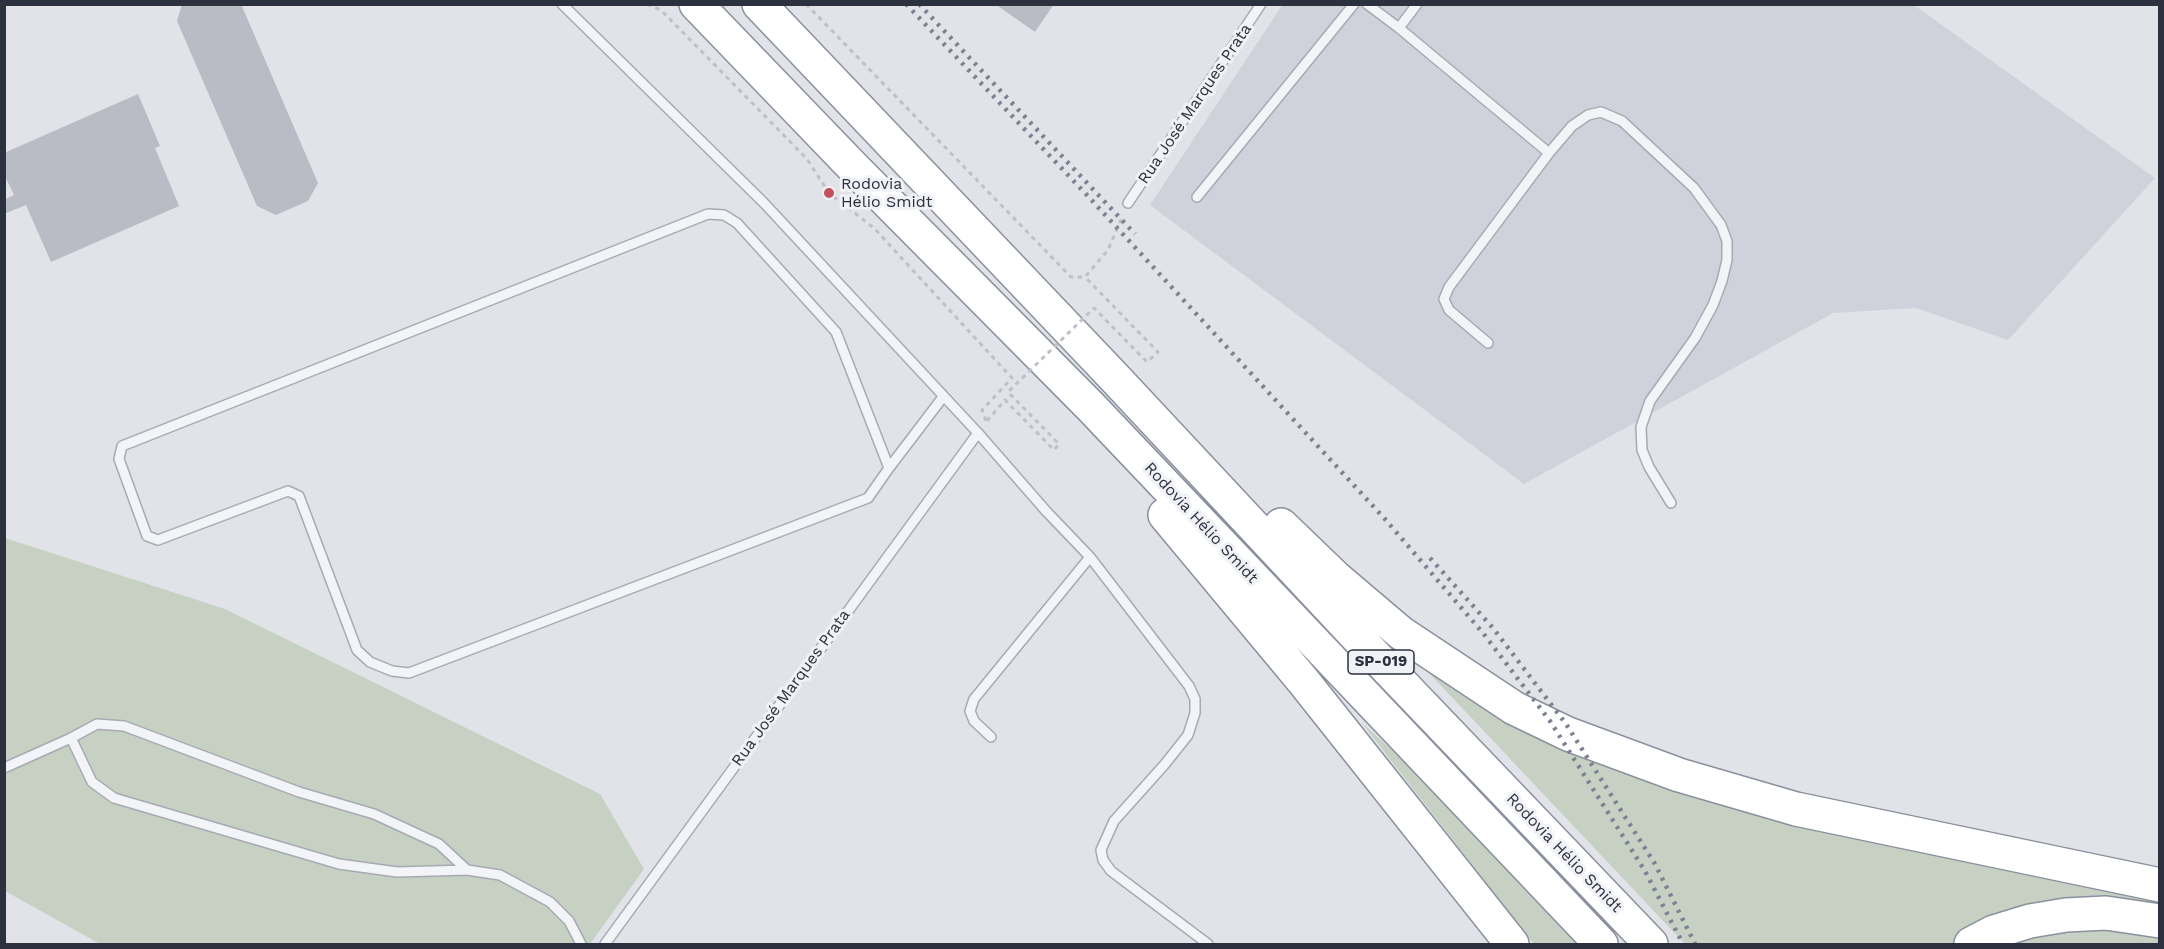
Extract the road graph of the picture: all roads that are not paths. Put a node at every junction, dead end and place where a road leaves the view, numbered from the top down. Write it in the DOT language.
graph roads {
  1 [pos="562,4"];
  2 [pos="696,4"];
  3 [pos="759,4"];
  4 [pos="1261,4"];
  5 [pos="1354,4"];
  6 [pos="1367,4"];
  7 [pos="1417,4"];
  8 [pos="1399,28"];
  9 [pos="1549,153"];
  10 [pos="1197,197"];
  11 [pos="1128,203"];
  12 [pos="1488,343"];
  13 [pos="1114,377"];
  14 [pos="943,397"];
  15 [pos="1091,407"];
  16 [pos="978,433"];
  17 [pos="889,468"];
  18 [pos="1671,503"];
  19 [pos="1090,557"];
  20 [pos="991,737"];
  21 [pos="71,738"];
  22 [pos="4,768"];
  23 [pos="467,870"];
  24 [pos="2160,885"];
  25 [pos="2160,921"];
  26 [pos="581,945"];
  27 [pos="605,945"];
  28 [pos="1208,945"];
  29 [pos="1512,945"];
  30 [pos="1600,945"];
  31 [pos="1651,945"];
  32 [pos="1971,945"];
  1 -- 14 [label="lane"];
  2 -- 15 [label="highway, Rodovia Hélio Smidt / SP-019"];
  3 -- 13 [label="highway, Rodovia Hélio Smidt / SP-019"];
  4 -- 11 [label="lane, Rua José Marques Prata"];
  5 -- 10 [label="lane"];
  6 -- 8 [label="lane"];
  7 -- 8 [label="lane"];
  8 -- 9 [label="lane"];
  9 -- 12 [label="lane"];
  9 -- 18 [label="lane"];
  13 -- 24 [label="highway"];
  13 -- 31 [label="highway, Rodovia Hélio Smidt / SP-019"];
  14 -- 16 [label="lane"];
  14 -- 17 [label="lane"];
  15 -- 29 [label="highway"];
  15 -- 30 [label="highway, Rodovia Hélio Smidt / SP-019"];
  16 -- 19 [label="lane"];
  16 -- 27 [label="lane, Rua José Marques Prata"];
  17 -- 17 [label="lane"];
  19 -- 20 [label="lane"];
  19 -- 28 [label="lane"];
  21 -- 22 [label="lane"];
  21 -- 23 [label="lane"];
  21 -- 23 [label="lane"];
  23 -- 26 [label="lane"];
  25 -- 32 [label="highway"];
}
